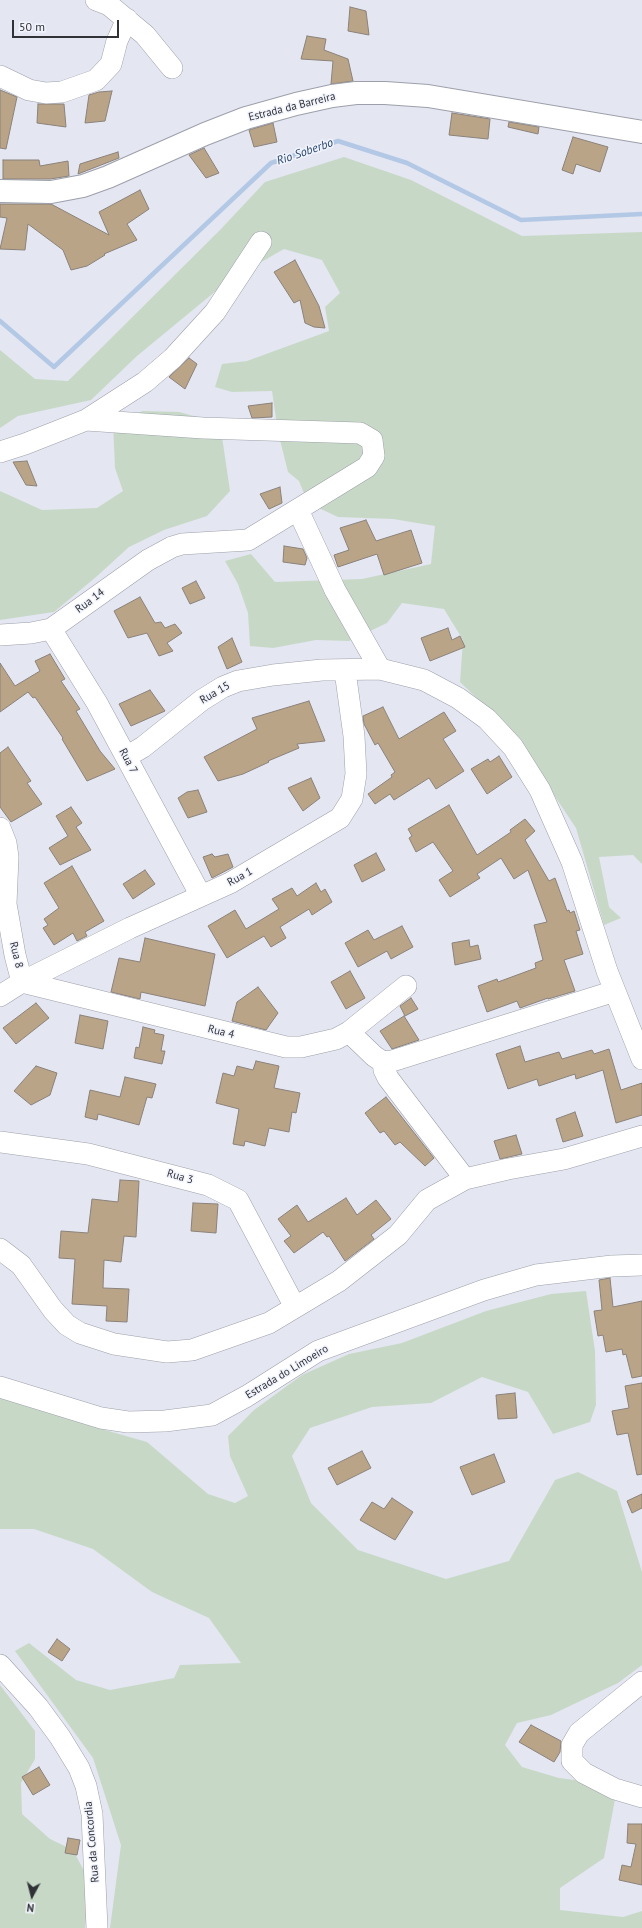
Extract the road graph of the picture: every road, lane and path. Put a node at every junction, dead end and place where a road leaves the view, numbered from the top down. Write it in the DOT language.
graph roads {
  1 [pos="96,0"];
  2 [pos="127,19"];
  3 [pos="172,68"];
  4 [pos="0,76"];
  5 [pos="642,132"];
  6 [pos="0,191"];
  7 [pos="261,242"];
  8 [pos="86,420"];
  9 [pos="0,452"];
  10 [pos="298,510"];
  11 [pos="51,629"];
  12 [pos="0,634"];
  13 [pos="380,669"];
  14 [pos="345,671"];
  15 [pos="126,757"];
  16 [pos="0,828"];
  17 [pos="201,896"];
  18 [pos="3,906"];
  19 [pos="22,982"];
  20 [pos="406,986"];
  21 [pos="615,991"];
  22 [pos="0,996"];
  23 [pos="349,1032"];
  24 [pos="642,1059"];
  25 [pos="383,1062"];
  26 [pos="642,1136"];
  27 [pos="0,1142"];
  28 [pos="465,1179"];
  29 [pos="0,1249"];
  30 [pos="642,1265"];
  31 [pos="295,1307"];
  32 [pos="0,1387"];
  33 [pos="0,1665"];
  34 [pos="642,1682"];
  35 [pos="642,1797"];
  36 [pos="97,1928"];
  1 -- 2 [label="street"];
  2 -- 3 [label="street"];
  2 -- 4 [label="street"];
  5 -- 6 [label="main road, Estrada da Barreira"];
  7 -- 8 [label="street"];
  8 -- 9 [label="street"];
  8 -- 10 [label="street, Rua 14"];
  10 -- 11 [label="street, Rua 14"];
  10 -- 13 [label="street"];
  11 -- 12 [label="street, Rua 14"];
  11 -- 15 [label="street, Rua 7"];
  13 -- 14 [label="street, Rua 15"];
  13 -- 21 [label="street, Rua 15"];
  14 -- 15 [label="street, Rua 15"];
  14 -- 17 [label="street, Rua 1"];
  15 -- 17 [label="street, Rua 7"];
  16 -- 18 [label="street, Rua 8"];
  17 -- 19 [label="street, Rua 1"];
  18 -- 19 [label="street, Rua 8"];
  19 -- 22 [label="street, Rua 1"];
  19 -- 23 [label="street, Rua 4"];
  20 -- 23 [label="street, Rua 4"];
  21 -- 24 [label="street, Rua 15"];
  21 -- 25 [label="street"];
  23 -- 25 [label="street"];
  25 -- 28 [label="street"];
  26 -- 28 [label="street"];
  27 -- 31 [label="street, Rua 3"];
  28 -- 31 [label="street"];
  29 -- 31 [label="street"];
  30 -- 32 [label="street, Estrada do Limoeiro"];
  33 -- 36 [label="street, Rua da Concordia"];
  34 -- 35 [label="street"];
}
